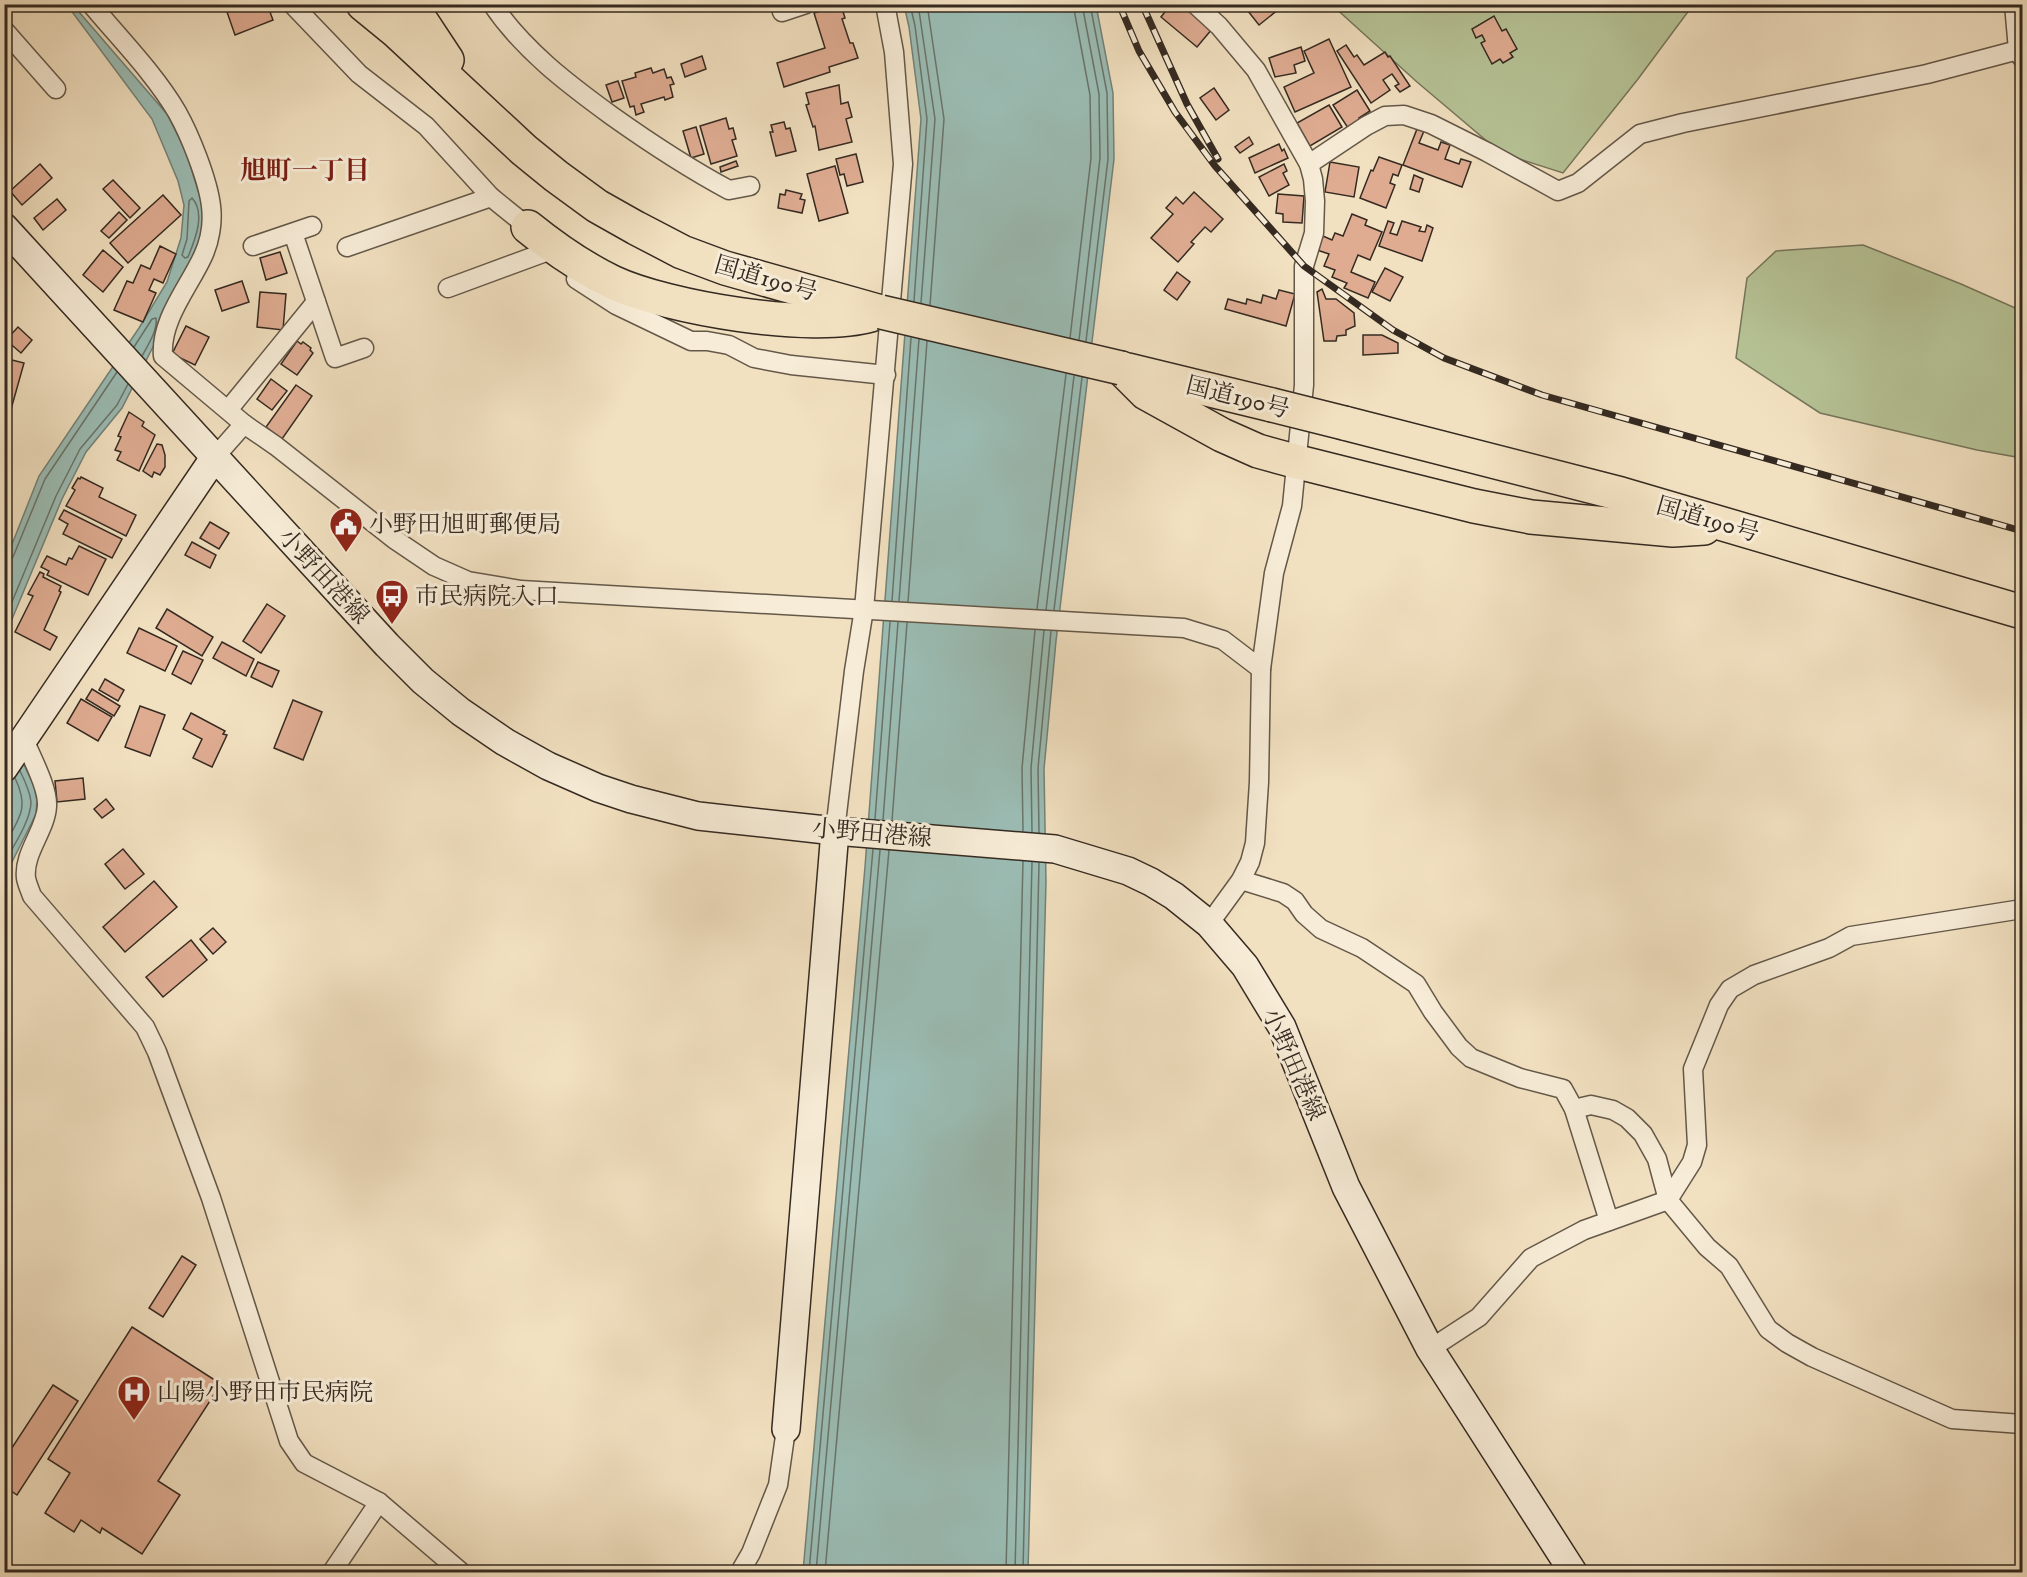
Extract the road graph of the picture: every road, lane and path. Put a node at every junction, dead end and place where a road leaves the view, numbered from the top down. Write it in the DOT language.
graph roads {
  1 [pos="90,4"];
  2 [pos="291,4"];
  3 [pos="363,4"];
  4 [pos="370,4"];
  5 [pos="492,4"];
  6 [pos="806,4"];
  7 [pos="885,4"];
  8 [pos="1195,4"];
  9 [pos="2014,4"];
  10 [pos="782,12"];
  11 [pos="403,18"];
  12 [pos="7,38"];
  13 [pos="2020,54"];
  14 [pos="56,88"];
  15 [pos="1309,164"];
  16 [pos="750,186"];
  17 [pos="491,197"];
  18 [pos="312,226"];
  19 [pos="4,227"];
  20 [pos="293,233"];
  21 [pos="535,240"];
  22 [pos="253,246"];
  23 [pos="347,247"];
  24 [pos="448,288"];
  25 [pos="316,302"];
  26 [pos="881,312"];
  27 [pos="364,348"];
  28 [pos="1121,368"];
  29 [pos="886,375"];
  30 [pos="228,410"];
  31 [pos="244,424"];
  32 [pos="214,458"];
  33 [pos="1298,462"];
  34 [pos="1734,526"];
  35 [pos="872,610"];
  36 [pos="2022,612"];
  37 [pos="1261,669"];
  38 [pos="16,751"];
  39 [pos="845,831"];
  40 [pos="1241,880"];
  41 [pos="2022,909"];
  42 [pos="1209,924"];
  43 [pos="1574,1109"];
  44 [pos="1668,1200"];
  45 [pos="1609,1221"];
  46 [pos="1430,1349"];
  47 [pos="2022,1424"];
  48 [pos="786,1429"];
  49 [pos="379,1502"];
  50 [pos="332,1572"];
  51 [pos="461,1572"];
  52 [pos="740,1572"];
  53 [pos="1573,1572"];
  1 -- 30 [label="street"];
  2 -- 17 [label="street"];
  3 -- 11 [label="highway, 国道190号"];
  4 -- 11 [label="highway"];
  5 -- 16 [label="street"];
  6 -- 10 [label="street"];
  7 -- 29 [label="street"];
  8 -- 15 [label="street"];
  9 -- 13 [label="street"];
  11 -- 26 [label="highway, 国道190号"];
  12 -- 14 [label="street"];
  13 -- 15 [label="street"];
  15 -- 33 [label="street"];
  17 -- 21 [label="street"];
  17 -- 23 [label="street"];
  18 -- 20 [label="street"];
  19 -- 32 [label="main road, 小野田港線"];
  20 -- 22 [label="street"];
  20 -- 25 [label="street"];
  21 -- 24 [label="street"];
  21 -- 26 [label="highway"];
  21 -- 29 [label="street"];
  25 -- 27 [label="street"];
  25 -- 30 [label="street"];
  26 -- 28 [label="highway, 国道190号, bridge"];
  28 -- 33 [label="highway"];
  28 -- 34 [label="highway, 国道190号, bridge"];
  29 -- 35 [label="street"];
  30 -- 31 [label="street"];
  31 -- 32 [label="street"];
  31 -- 35 [label="street"];
  32 -- 38 [label="main road"];
  32 -- 39 [label="main road, 小野田港線"];
  33 -- 34 [label="highway"];
  33 -- 37 [label="street"];
  34 -- 36 [label="highway, 国道190号"];
  35 -- 37 [label="street"];
  35 -- 39 [label="street"];
  37 -- 40 [label="street"];
  38 -- 49 [label="street"];
  39 -- 42 [label="main road, 小野田港線"];
  39 -- 48 [label="main road"];
  40 -- 42 [label="street"];
  40 -- 43 [label="street"];
  41 -- 44 [label="street"];
  42 -- 46 [label="main road, 小野田港線"];
  43 -- 44 [label="street"];
  43 -- 45 [label="street"];
  44 -- 45 [label="street"];
  44 -- 47 [label="street"];
  45 -- 46 [label="street"];
  46 -- 53 [label="main road, 小野田港線"];
  48 -- 52 [label="street"];
  49 -- 50 [label="street"];
  49 -- 51 [label="street"];
}
